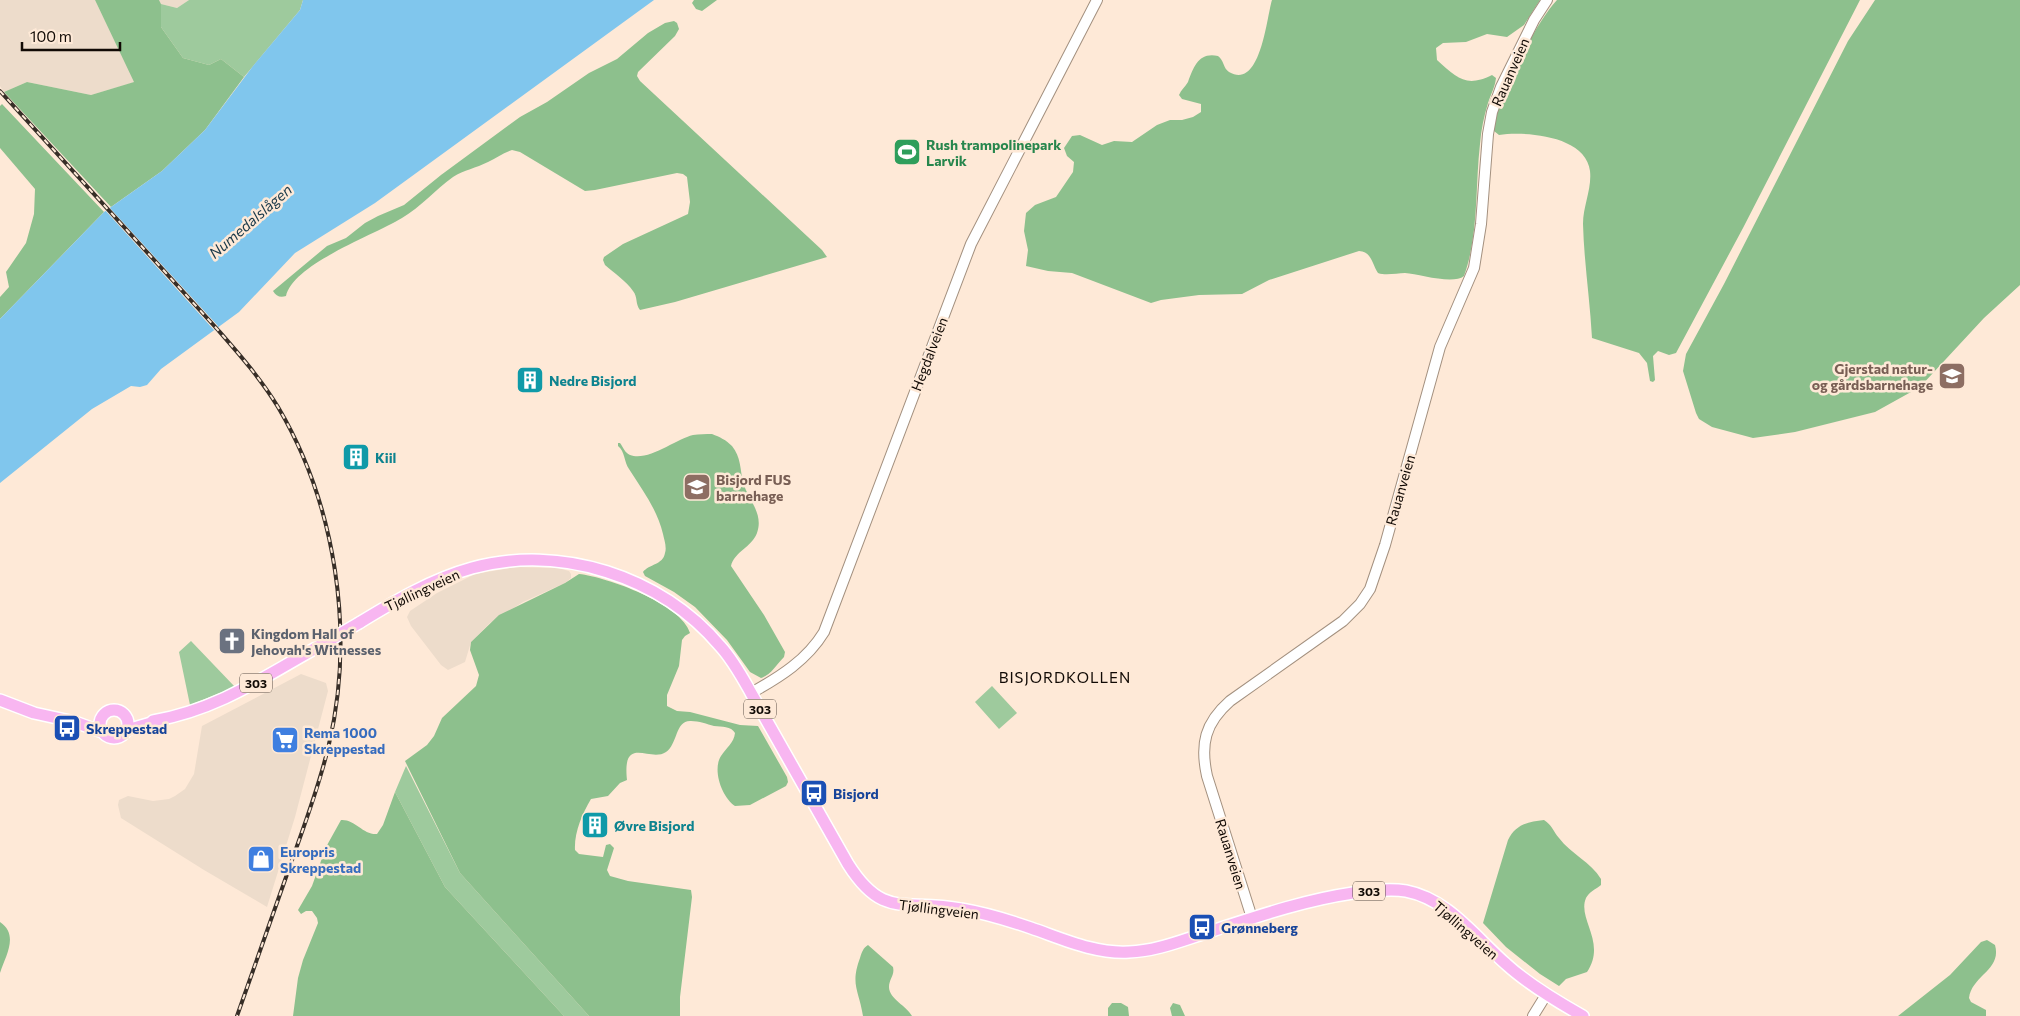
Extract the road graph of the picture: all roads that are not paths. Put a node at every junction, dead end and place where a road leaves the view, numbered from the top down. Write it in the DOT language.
graph roads {
  1 [pos="1097,0"];
  2 [pos="1548,0"];
  3 [pos="751,693"];
  4 [pos="0,700"];
  5 [pos="103,715"];
  6 [pos="124,715"];
  7 [pos="153,721"];
  8 [pos="75,722"];
  9 [pos="127,730"];
  10 [pos="102,732"];
  11 [pos="1252,918"];
  12 [pos="1546,995"];
  13 [pos="1533,1016"];
  14 [pos="1583,1016"];
  1 -- 3 [label="main road, Hegdalveien"];
  2 -- 11 [label="main road, Rauanveien"];
  3 -- 7 [label="main road, Tjøllingveien / 303, bridge"];
  3 -- 11 [label="main road, Tjøllingveien / 303"];
  4 -- 8 [label="main road, 303"];
  5 -- 6 [label="main road, 303"];
  5 -- 8 [label="main road, 303"];
  5 -- 10 [label="main road"];
  6 -- 7 [label="main road, 303"];
  6 -- 9 [label="main road"];
  7 -- 9 [label="main road, 303"];
  8 -- 10 [label="main road, 303"];
  9 -- 10 [label="main road, 303"];
  11 -- 12 [label="main road, Tjøllingveien / 303"];
  12 -- 13 [label="main road"];
  12 -- 14 [label="main road, Tjøllingveien / 303"];
}
